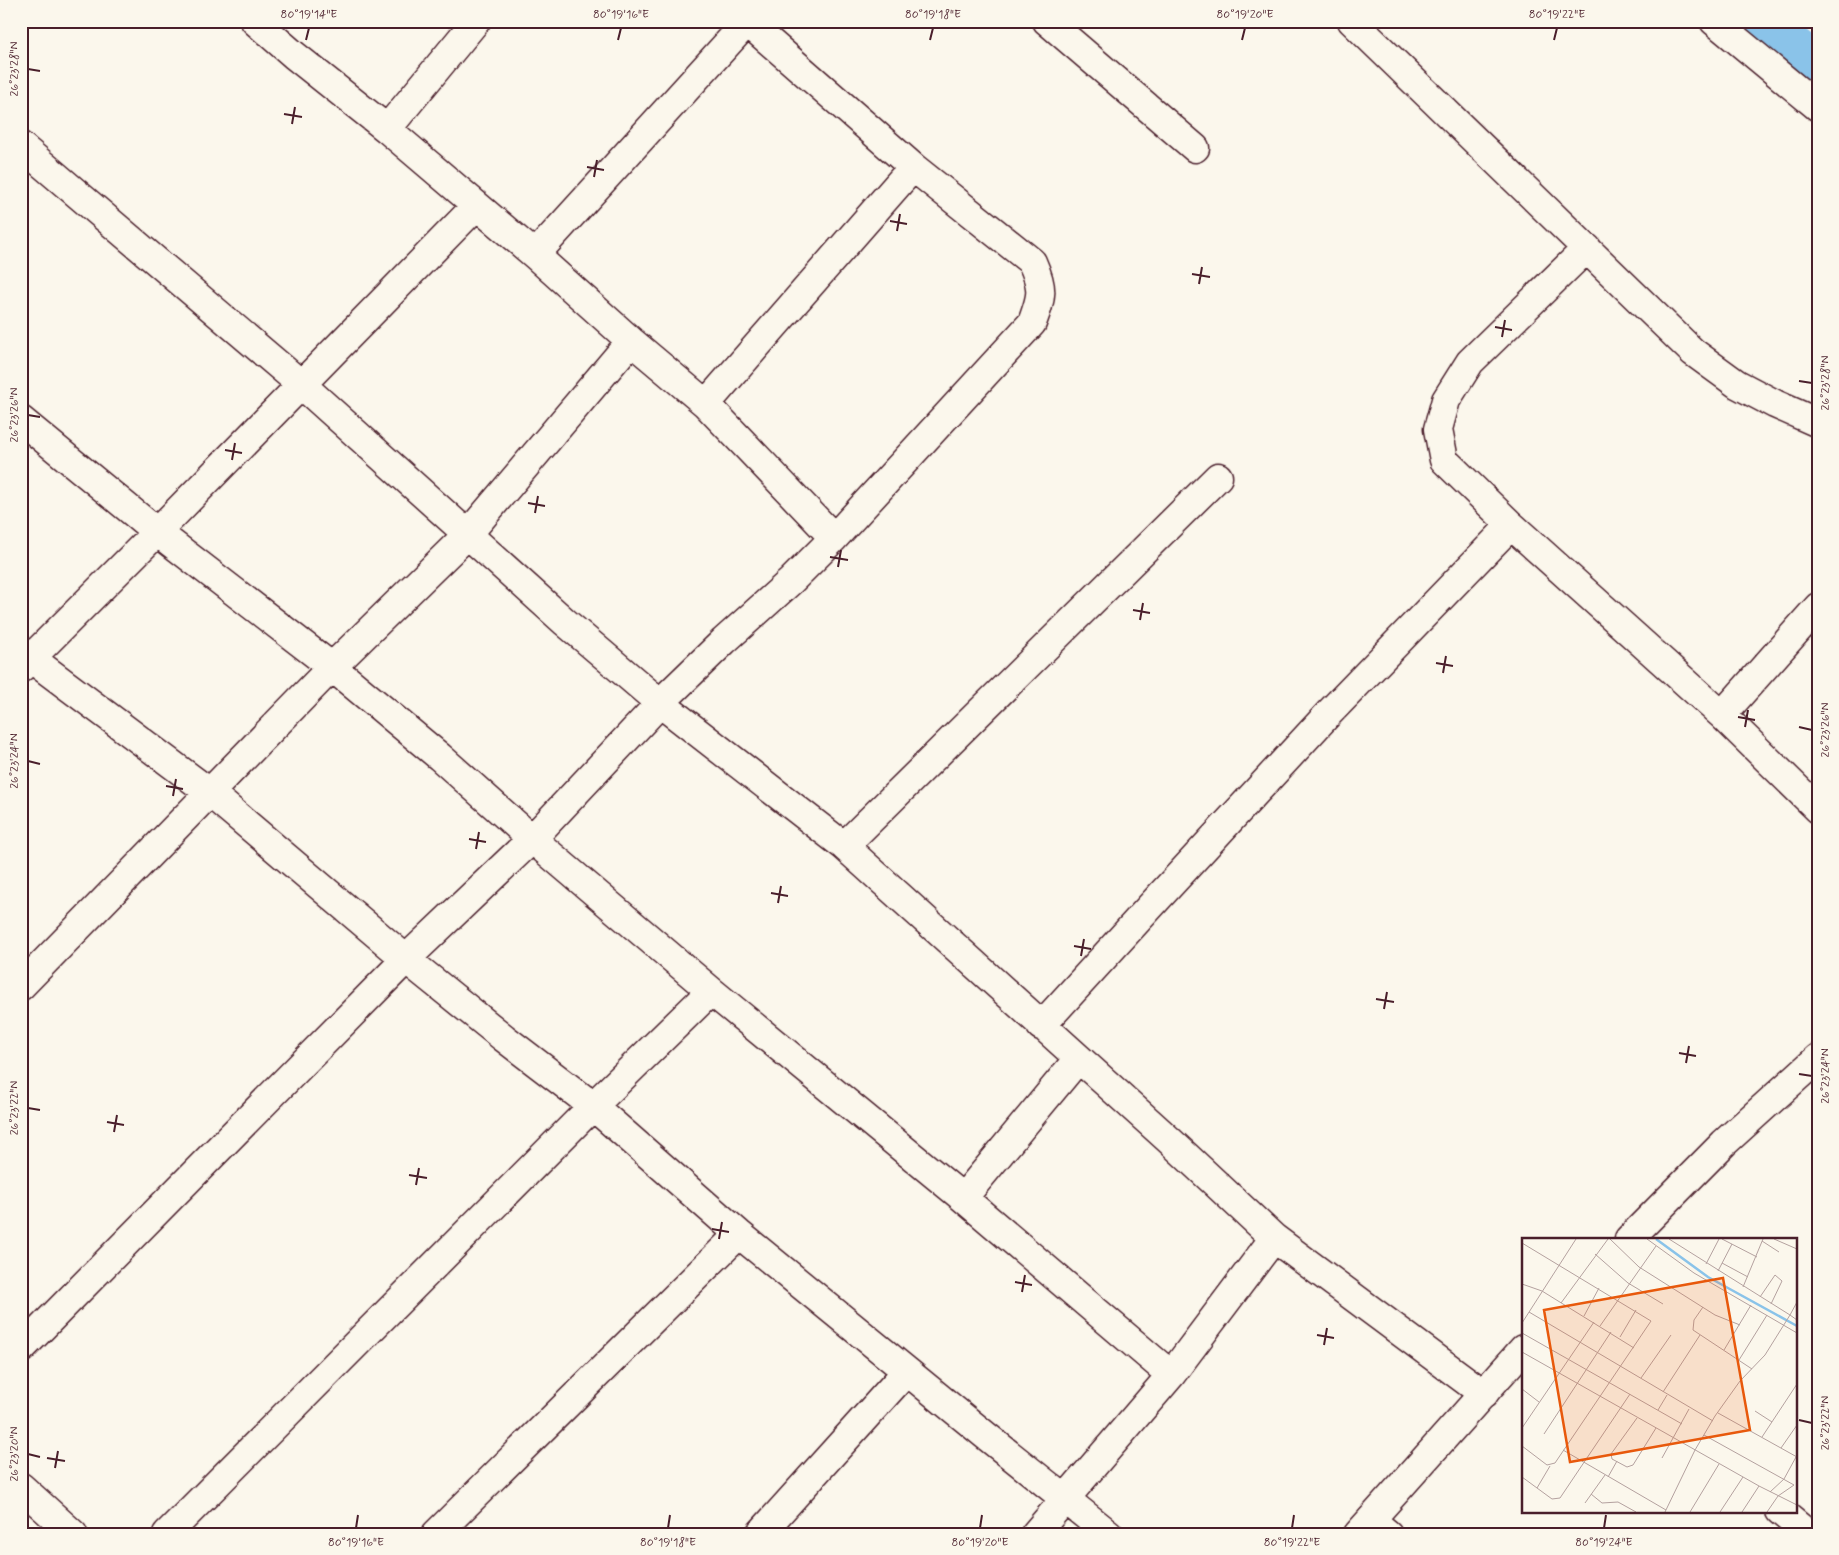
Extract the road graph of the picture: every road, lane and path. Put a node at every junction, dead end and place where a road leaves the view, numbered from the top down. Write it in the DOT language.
graph roads {
  1 [pos="255,21"];
  2 [pos="476,21"];
  3 [pos="1047,21"];
  4 [pos="1352,21"];
  5 [pos="1714,21"];
  6 [pos="747,22"];
  7 [pos="1818,107"];
  8 [pos="387,129"];
  9 [pos="21,146"];
  10 [pos="1195,148"];
  11 [pos="913,167"];
  12 [pos="476,206"];
  13 [pos="1587,248"];
  14 [pos="535,255"];
  15 [pos="632,341"];
  16 [pos="302,385"];
  17 [pos="706,404"];
  18 [pos="21,420"];
  19 [pos="1818,423"];
  20 [pos="1218,477"];
  21 [pos="1511,525"];
  22 [pos="157,532"];
  23 [pos="468,534"];
  24 [pos="834,538"];
  25 [pos="1818,607"];
  26 [pos="24,659"];
  27 [pos="332,667"];
  28 [pos="660,703"];
  29 [pos="1722,715"];
  30 [pos="209,792"];
  31 [pos="1818,809"];
  32 [pos="532,839"];
  33 [pos="844,846"];
  34 [pos="406,959"];
  35 [pos="21,986"];
  36 [pos="711,991"];
  37 [pos="1041,1026"];
  38 [pos="1818,1058"];
  39 [pos="1078,1059"];
  40 [pos="593,1106"];
  41 [pos="963,1198"];
  42 [pos="738,1234"];
  43 [pos="1274,1238"];
  44 [pos="1631,1238"];
  45 [pos="21,1349"];
  46 [pos="1522,1350"];
  47 [pos="906,1372"];
  48 [pos="1171,1375"];
  49 [pos="1484,1394"];
  50 [pos="21,1487"];
  51 [pos="1065,1499"];
  52 [pos="1781,1512"];
  53 [pos="1372,1529"];
  54 [pos="73,1534"];
  55 [pos="167,1534"];
  56 [pos="436,1534"];
  57 [pos="760,1534"];
  58 [pos="1035,1534"];
  59 [pos="1108,1534"];
  60 [pos="1808,1534"];
  1 -- 8 [label="street"];
  2 -- 8 [label="street"];
  3 -- 10 [label="street"];
  4 -- 13 [label="street"];
  5 -- 7 [label="street"];
  6 -- 11 [label="street"];
  6 -- 14 [label="street"];
  8 -- 12 [label="street"];
  9 -- 16 [label="street"];
  11 -- 17 [label="street"];
  11 -- 24 [label="street"];
  12 -- 14 [label="street"];
  12 -- 16 [label="street"];
  13 -- 19 [label="street"];
  13 -- 21 [label="street"];
  14 -- 15 [label="street"];
  15 -- 17 [label="street"];
  15 -- 23 [label="street"];
  16 -- 22 [label="street"];
  16 -- 23 [label="street"];
  17 -- 24 [label="street"];
  18 -- 22 [label="street"];
  20 -- 33 [label="street"];
  21 -- 29 [label="street"];
  21 -- 37 [label="street"];
  22 -- 26 [label="street"];
  22 -- 27 [label="street"];
  23 -- 27 [label="street"];
  23 -- 28 [label="street"];
  24 -- 28 [label="street"];
  25 -- 29 [label="street"];
  26 -- 30 [label="street"];
  27 -- 30 [label="street"];
  27 -- 32 [label="street"];
  28 -- 32 [label="street"];
  28 -- 33 [label="street"];
  29 -- 31 [label="street"];
  30 -- 34 [label="street"];
  30 -- 35 [label="street"];
  32 -- 34 [label="street"];
  32 -- 36 [label="street"];
  33 -- 37 [label="street"];
  34 -- 40 [label="street"];
  34 -- 45 [label="street"];
  36 -- 40 [label="street"];
  36 -- 41 [label="street"];
  37 -- 39 [label="street"];
  38 -- 44 [label="street"];
  39 -- 41 [label="street"];
  39 -- 43 [label="street"];
  40 -- 42 [label="street"];
  40 -- 55 [label="street"];
  41 -- 48 [label="street"];
  42 -- 47 [label="street"];
  42 -- 56 [label="street"];
  43 -- 48 [label="street"];
  43 -- 49 [label="street"];
  46 -- 49 [label="street"];
  47 -- 51 [label="street"];
  47 -- 57 [label="street"];
  48 -- 51 [label="street"];
  49 -- 53 [label="street"];
  50 -- 54 [label="street"];
  51 -- 58 [label="street"];
  51 -- 59 [label="street"];
  52 -- 60 [label="street"];
}
